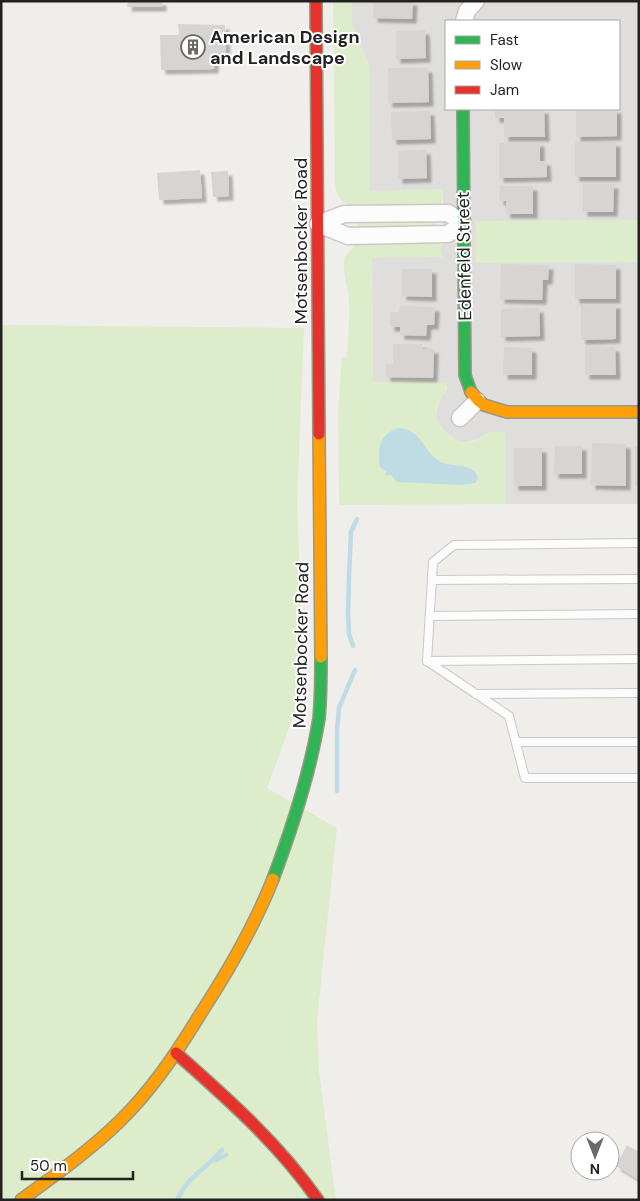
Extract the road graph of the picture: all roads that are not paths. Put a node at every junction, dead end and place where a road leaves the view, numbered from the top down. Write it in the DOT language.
graph roads {
  1 [pos="316,1"];
  2 [pos="474,2"];
  3 [pos="464,20"];
  4 [pos="463,110"];
  5 [pos="464,223"];
  6 [pos="318,224"];
  7 [pos="477,401"];
  8 [pos="639,412"];
  9 [pos="460,418"];
  10 [pos="639,543"];
  11 [pos="639,579"];
  12 [pos="432,580"];
  13 [pos="639,614"];
  14 [pos="430,616"];
  15 [pos="639,659"];
  16 [pos="427,661"];
  17 [pos="639,693"];
  18 [pos="476,694"];
  19 [pos="516,742"];
  20 [pos="639,742"];
  21 [pos="639,778"];
  22 [pos="176,1053"];
  23 [pos="21,1200"];
  24 [pos="318,1200"];
  1 -- 6 [label="main road, Motsenbocker Road"];
  2 -- 3 [label="street"];
  4 -- 5 [label="main road, Edenfeld Street"];
  5 -- 6 [label="street"];
  5 -- 6 [label="street"];
  5 -- 7 [label="main road, Edenfeld Street"];
  6 -- 22 [label="main road, Motsenbocker Road"];
  7 -- 8 [label="main road"];
  7 -- 9 [label="street"];
  10 -- 12 [label="lane"];
  11 -- 12 [label="lane"];
  12 -- 14 [label="lane"];
  13 -- 14 [label="lane"];
  14 -- 16 [label="lane"];
  15 -- 16 [label="lane"];
  16 -- 18 [label="lane"];
  17 -- 18 [label="lane"];
  18 -- 19 [label="lane"];
  19 -- 20 [label="lane"];
  19 -- 21 [label="lane"];
  22 -- 23 [label="main road, Motsenbocker Road"];
  22 -- 24 [label="main road"];
}
